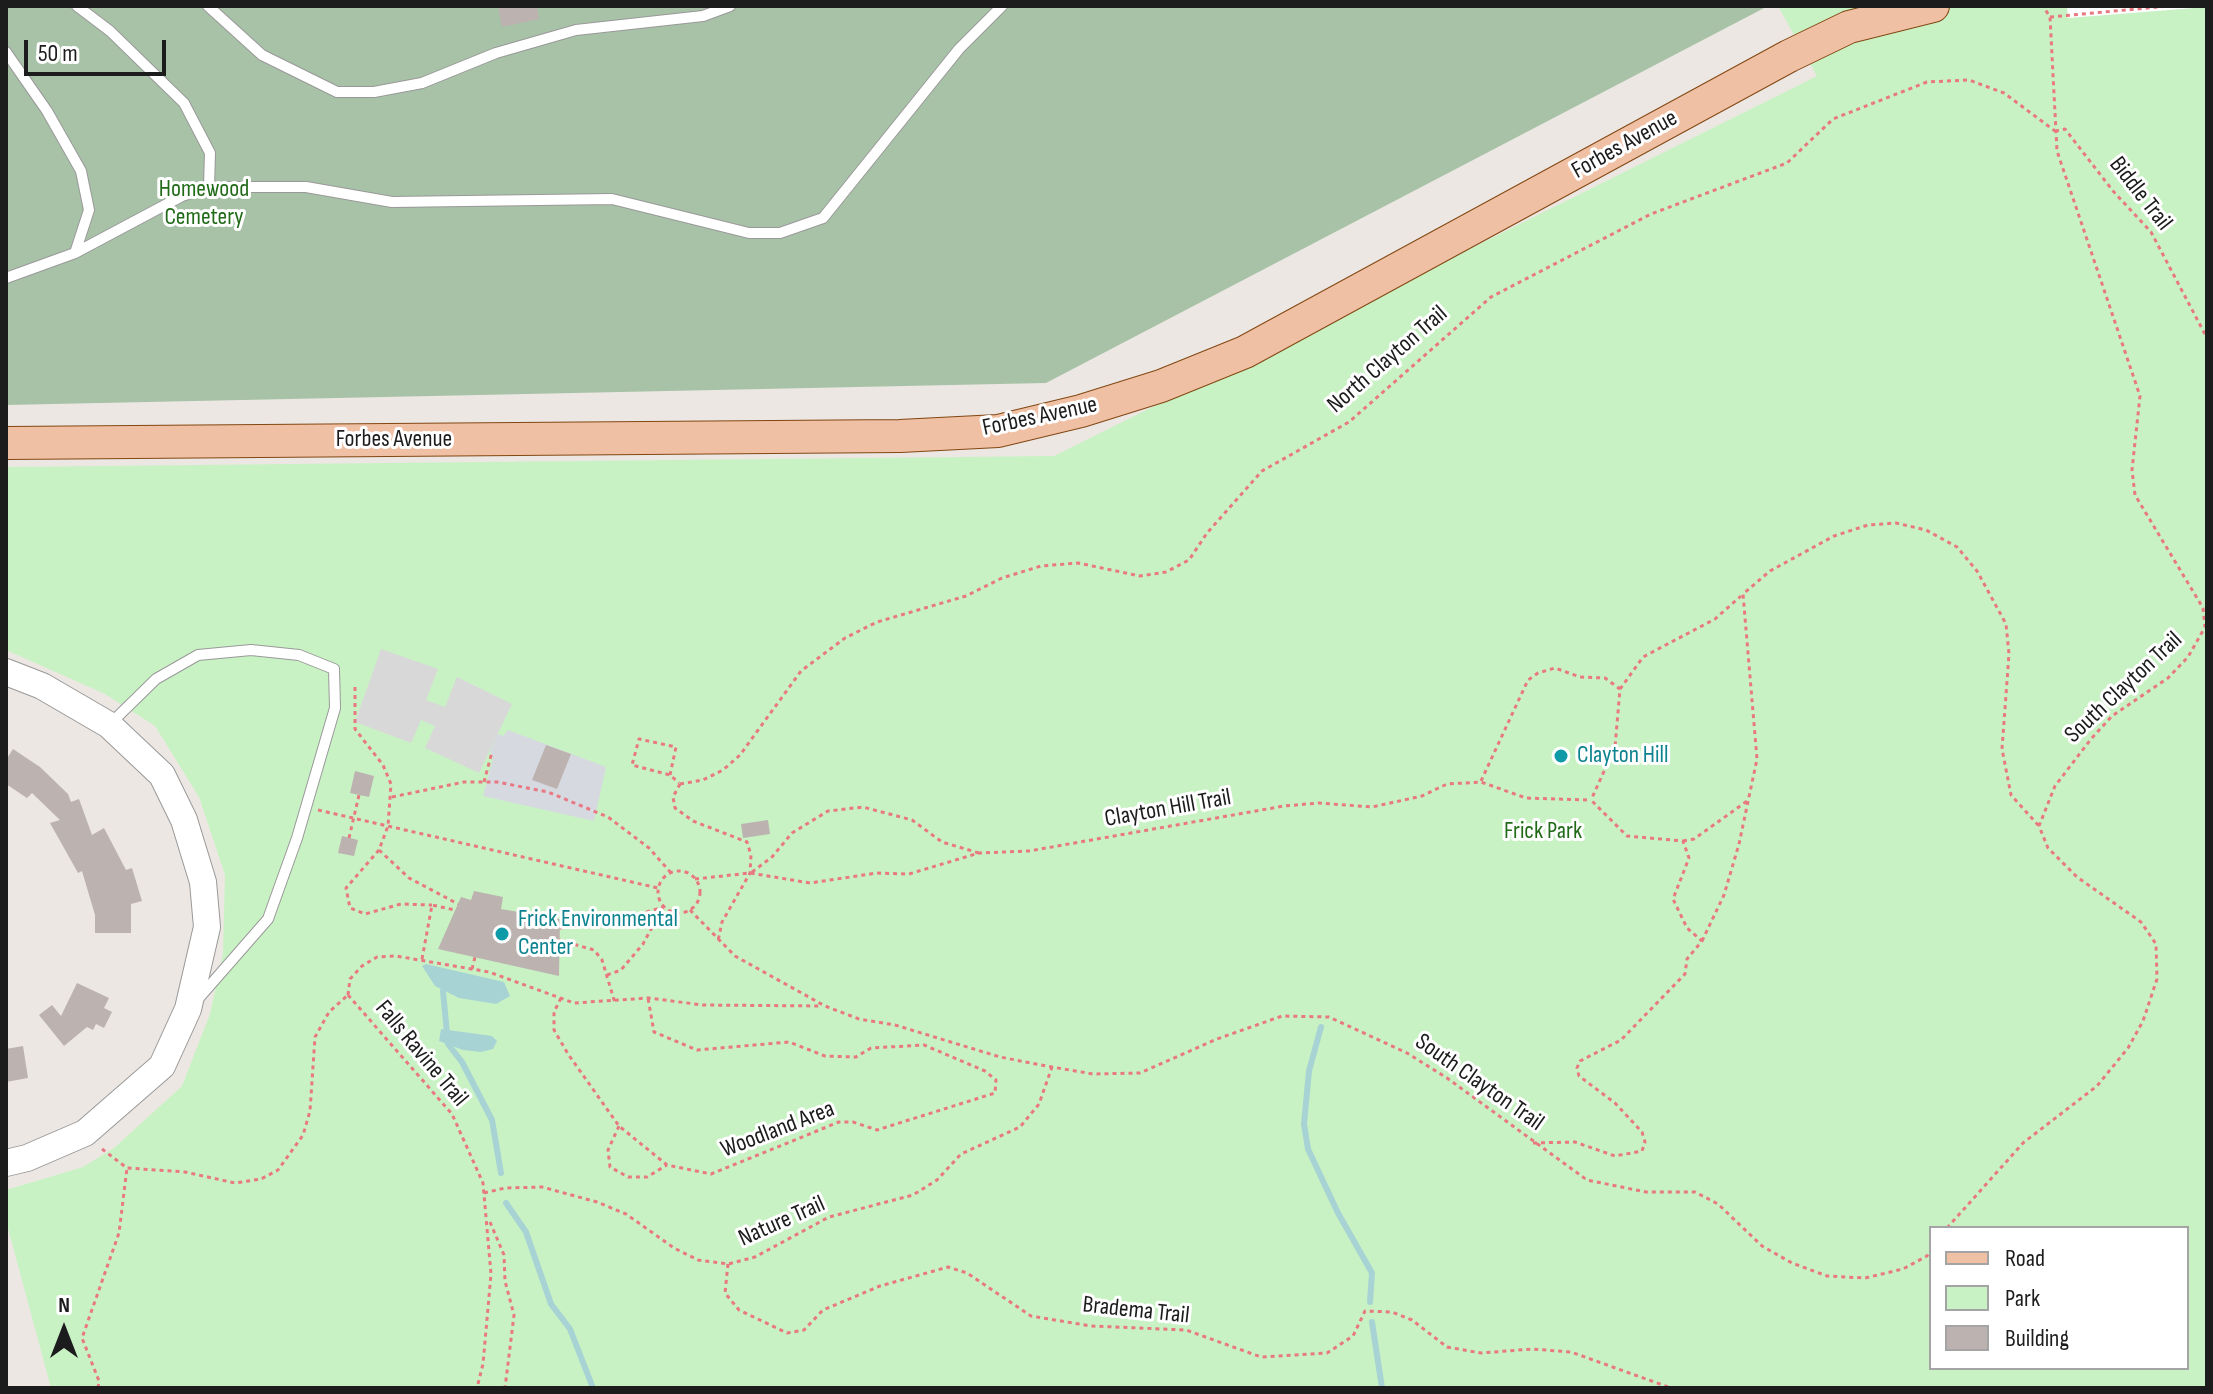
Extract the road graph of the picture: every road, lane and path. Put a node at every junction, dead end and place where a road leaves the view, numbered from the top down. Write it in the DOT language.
graph roads {
  1 [pos="77,6"];
  2 [pos="208,6"];
  3 [pos="730,6"];
  4 [pos="1002,6"];
  5 [pos="1933,6"];
  6 [pos="2043,6"];
  7 [pos="2169,6"];
  8 [pos="2050,17"];
  9 [pos="6,52"];
  10 [pos="2055,131"];
  11 [pos="209,187"];
  12 [pos="75,253"];
  13 [pos="6,278"];
  14 [pos="2207,338"];
  15 [pos="6,443"];
  16 [pos="1743,594"];
  17 [pos="6,672"];
  18 [pos="355,687"];
  19 [pos="1620,689"];
  20 [pos="109,725"];
  21 [pos="492,752"];
  22 [pos="670,775"];
  23 [pos="484,782"];
  24 [pos="1481,782"];
  25 [pos="680,784"];
  26 [pos="359,795"];
  27 [pos="392,797"];
  28 [pos="1750,799"];
  29 [pos="1591,800"];
  30 [pos="305,808"];
  31 [pos="354,819"];
  32 [pos="388,826"];
  33 [pos="2039,826"];
  34 [pos="349,838"];
  35 [pos="1683,841"];
  36 [pos="379,850"];
  37 [pos="979,853"];
  38 [pos="671,873"];
  39 [pos="750,873"];
  40 [pos="695,879"];
  41 [pos="658,888"];
  42 [pos="458,904"];
  43 [pos="432,905"];
  44 [pos="663,907"];
  45 [pos="455,910"];
  46 [pos="690,910"];
  47 [pos="560,928"];
  48 [pos="559,940"];
  49 [pos="718,941"];
  50 [pos="1702,941"];
  51 [pos="475,957"];
  52 [pos="424,959"];
  53 [pos="472,969"];
  54 [pos="607,975"];
  55 [pos="348,995"];
  56 [pos="561,998"];
  57 [pos="648,998"];
  58 [pos="615,1003"];
  59 [pos="825,1006"];
  60 [pos="188,1009"];
  61 [pos="927,1035"];
  62 [pos="924,1045"];
  63 [pos="1052,1067"];
  64 [pos="619,1126"];
  65 [pos="85,1133"];
  66 [pos="1533,1143"];
  67 [pos="6,1163"];
  68 [pos="667,1165"];
  69 [pos="127,1168"];
  70 [pos="484,1193"];
  71 [pos="488,1219"];
  72 [pos="1949,1226"];
  73 [pos="1929,1253"];
  74 [pos="728,1264"];
  75 [pos="98,1388"];
  76 [pos="477,1388"];
  77 [pos="505,1388"];
  78 [pos="1671,1388"];
  1 -- 11 [label="lane"];
  2 -- 3 [label="lane"];
  4 -- 11 [label="lane"];
  5 -- 15 [label="main road, Forbes Avenue"];
  6 -- 8 [label="path"];
  7 -- 8 [label="path"];
  8 -- 10 [label="path, South Clayton Trail"];
  9 -- 12 [label="lane"];
  10 -- 14 [label="path, Biddle Trail"];
  10 -- 25 [label="path, North Clayton Trail"];
  10 -- 33 [label="path, South Clayton Trail"];
  11 -- 12 [label="lane"];
  12 -- 13 [label="lane"];
  16 -- 19 [label="path"];
  16 -- 28 [label="path"];
  16 -- 33 [label="path"];
  17 -- 20 [label="street"];
  18 -- 27 [label="path"];
  19 -- 24 [label="path"];
  19 -- 29 [label="path"];
  20 -- 30 [label="lane"];
  20 -- 60 [label="street"];
  21 -- 23 [label="path"];
  22 -- 22 [label="path"];
  22 -- 25 [label="path"];
  23 -- 27 [label="path"];
  23 -- 38 [label="path"];
  24 -- 29 [label="path, Clayton Hill Trail"];
  24 -- 37 [label="path, Clayton Hill Trail"];
  25 -- 39 [label="path"];
  26 -- 31 [label="path"];
  27 -- 32 [label="path"];
  28 -- 35 [label="path"];
  28 -- 50 [label="path"];
  29 -- 35 [label="path"];
  30 -- 31 [label="path"];
  30 -- 60 [label="lane"];
  31 -- 32 [label="path"];
  31 -- 34 [label="path"];
  32 -- 36 [label="path"];
  32 -- 41 [label="path"];
  33 -- 72 [label="path"];
  35 -- 50 [label="path"];
  36 -- 42 [label="path"];
  36 -- 43 [label="path"];
  37 -- 39 [label="path, Clayton Hill Trail"];
  37 -- 39 [label="path"];
  38 -- 40 [label="path"];
  38 -- 41 [label="path"];
  39 -- 40 [label="path, Clayton Hill Trail"];
  39 -- 49 [label="path"];
  40 -- 46 [label="path"];
  41 -- 44 [label="path"];
  43 -- 45 [label="path"];
  43 -- 52 [label="path"];
  44 -- 46 [label="path"];
  44 -- 47 [label="path"];
  44 -- 54 [label="path"];
  46 -- 49 [label="path, South Clayton Trail"];
  48 -- 54 [label="path"];
  49 -- 59 [label="path, South Clayton Trail"];
  50 -- 66 [label="path"];
  51 -- 53 [label="path"];
  52 -- 53 [label="path"];
  52 -- 55 [label="path"];
  53 -- 56 [label="path"];
  54 -- 58 [label="path"];
  55 -- 69 [label="path, Falls Ravine Trail"];
  55 -- 70 [label="path, Falls Ravine Trail"];
  56 -- 58 [label="path"];
  56 -- 64 [label="path, Woodland Area"];
  57 -- 58 [label="path"];
  57 -- 59 [label="path"];
  57 -- 62 [label="path, Woodland Area"];
  59 -- 61 [label="path, South Clayton Trail"];
  60 -- 65 [label="street"];
  61 -- 62 [label="path"];
  61 -- 63 [label="path, South Clayton Trail"];
  62 -- 68 [label="path, Woodland Area"];
  63 -- 66 [label="path, South Clayton Trail"];
  63 -- 74 [label="path, Nature Trail"];
  64 -- 68 [label="path, Woodland Area"];
  64 -- 68 [label="path"];
  65 -- 67 [label="street"];
  65 -- 69 [label="path"];
  66 -- 73 [label="path, South Clayton Trail"];
  69 -- 75 [label="path"];
  70 -- 71 [label="path, Falls Ravine Trail"];
  70 -- 74 [label="path, Nature Trail"];
  71 -- 76 [label="path, Falls Ravine Trail"];
  71 -- 77 [label="path"];
  74 -- 78 [label="path, Bradema Trail"];
}
